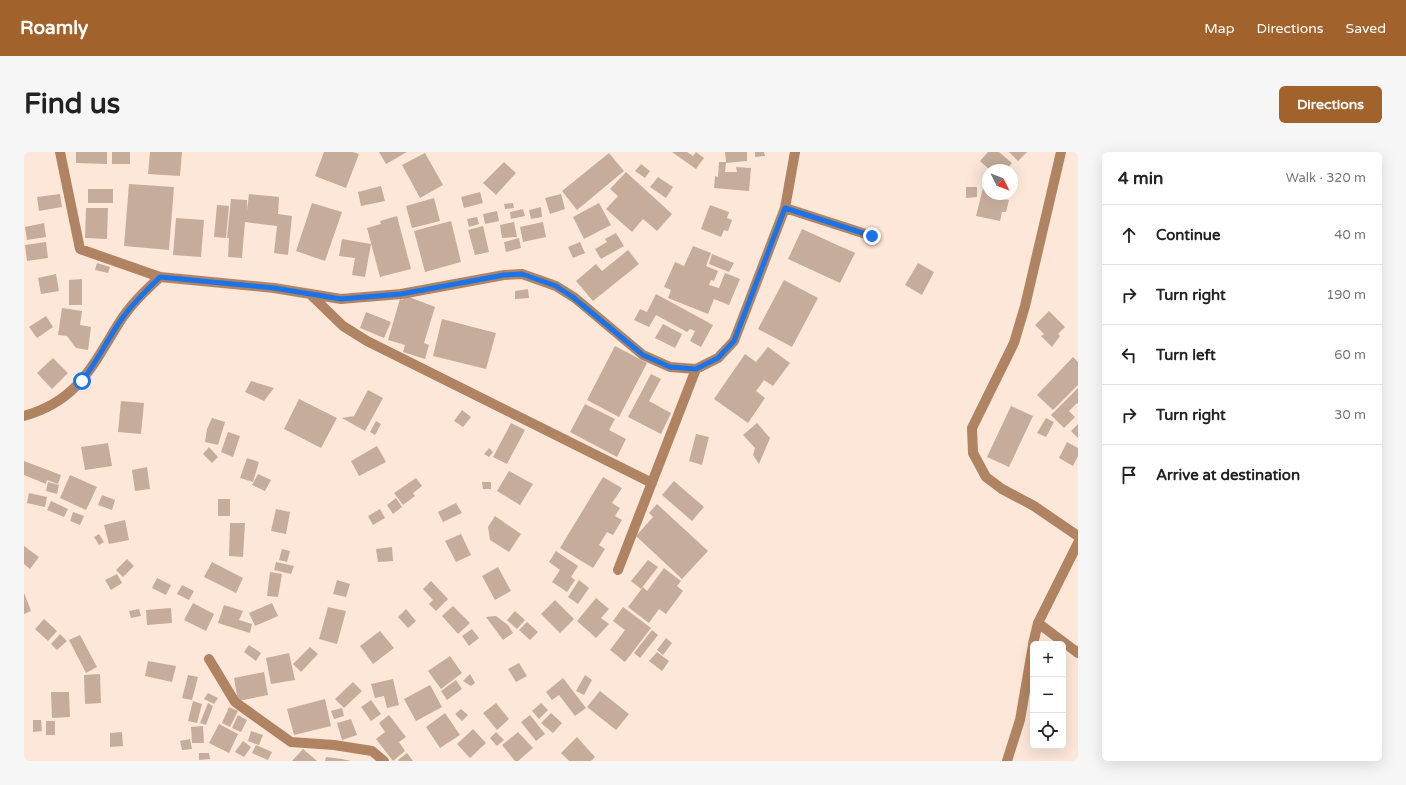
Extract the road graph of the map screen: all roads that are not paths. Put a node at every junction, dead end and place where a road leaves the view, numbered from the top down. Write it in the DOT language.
graph roads {
  1 [pos="60,152"];
  2 [pos="794,152"];
  3 [pos="1061,152"];
  4 [pos="785,208"];
  5 [pos="872,236"];
  6 [pos="160,277"];
  7 [pos="310,294"];
  8 [pos="696,369"];
  9 [pos="24,416"];
  10 [pos="652,483"];
  11 [pos="1078,536"];
  12 [pos="1078,543"];
  13 [pos="618,570"];
  14 [pos="1038,623"];
  15 [pos="1034,641"];
  16 [pos="1078,653"];
  17 [pos="210,659"];
  18 [pos="1030,662"];
  19 [pos="384,761"];
  20 [pos="1007,761"];
  1 -- 6 [label="street"];
  2 -- 4 [label="street"];
  3 -- 11 [label="street"];
  4 -- 5 [label="street"];
  4 -- 8 [label="street"];
  6 -- 7 [label="street"];
  6 -- 9 [label="street"];
  7 -- 8 [label="street"];
  7 -- 10 [label="street"];
  8 -- 10 [label="street"];
  10 -- 13 [label="street"];
  12 -- 14 [label="street"];
  14 -- 15 [label="street"];
  14 -- 16 [label="street"];
  17 -- 19 [label="street"];
  18 -- 20 [label="street"];
}
